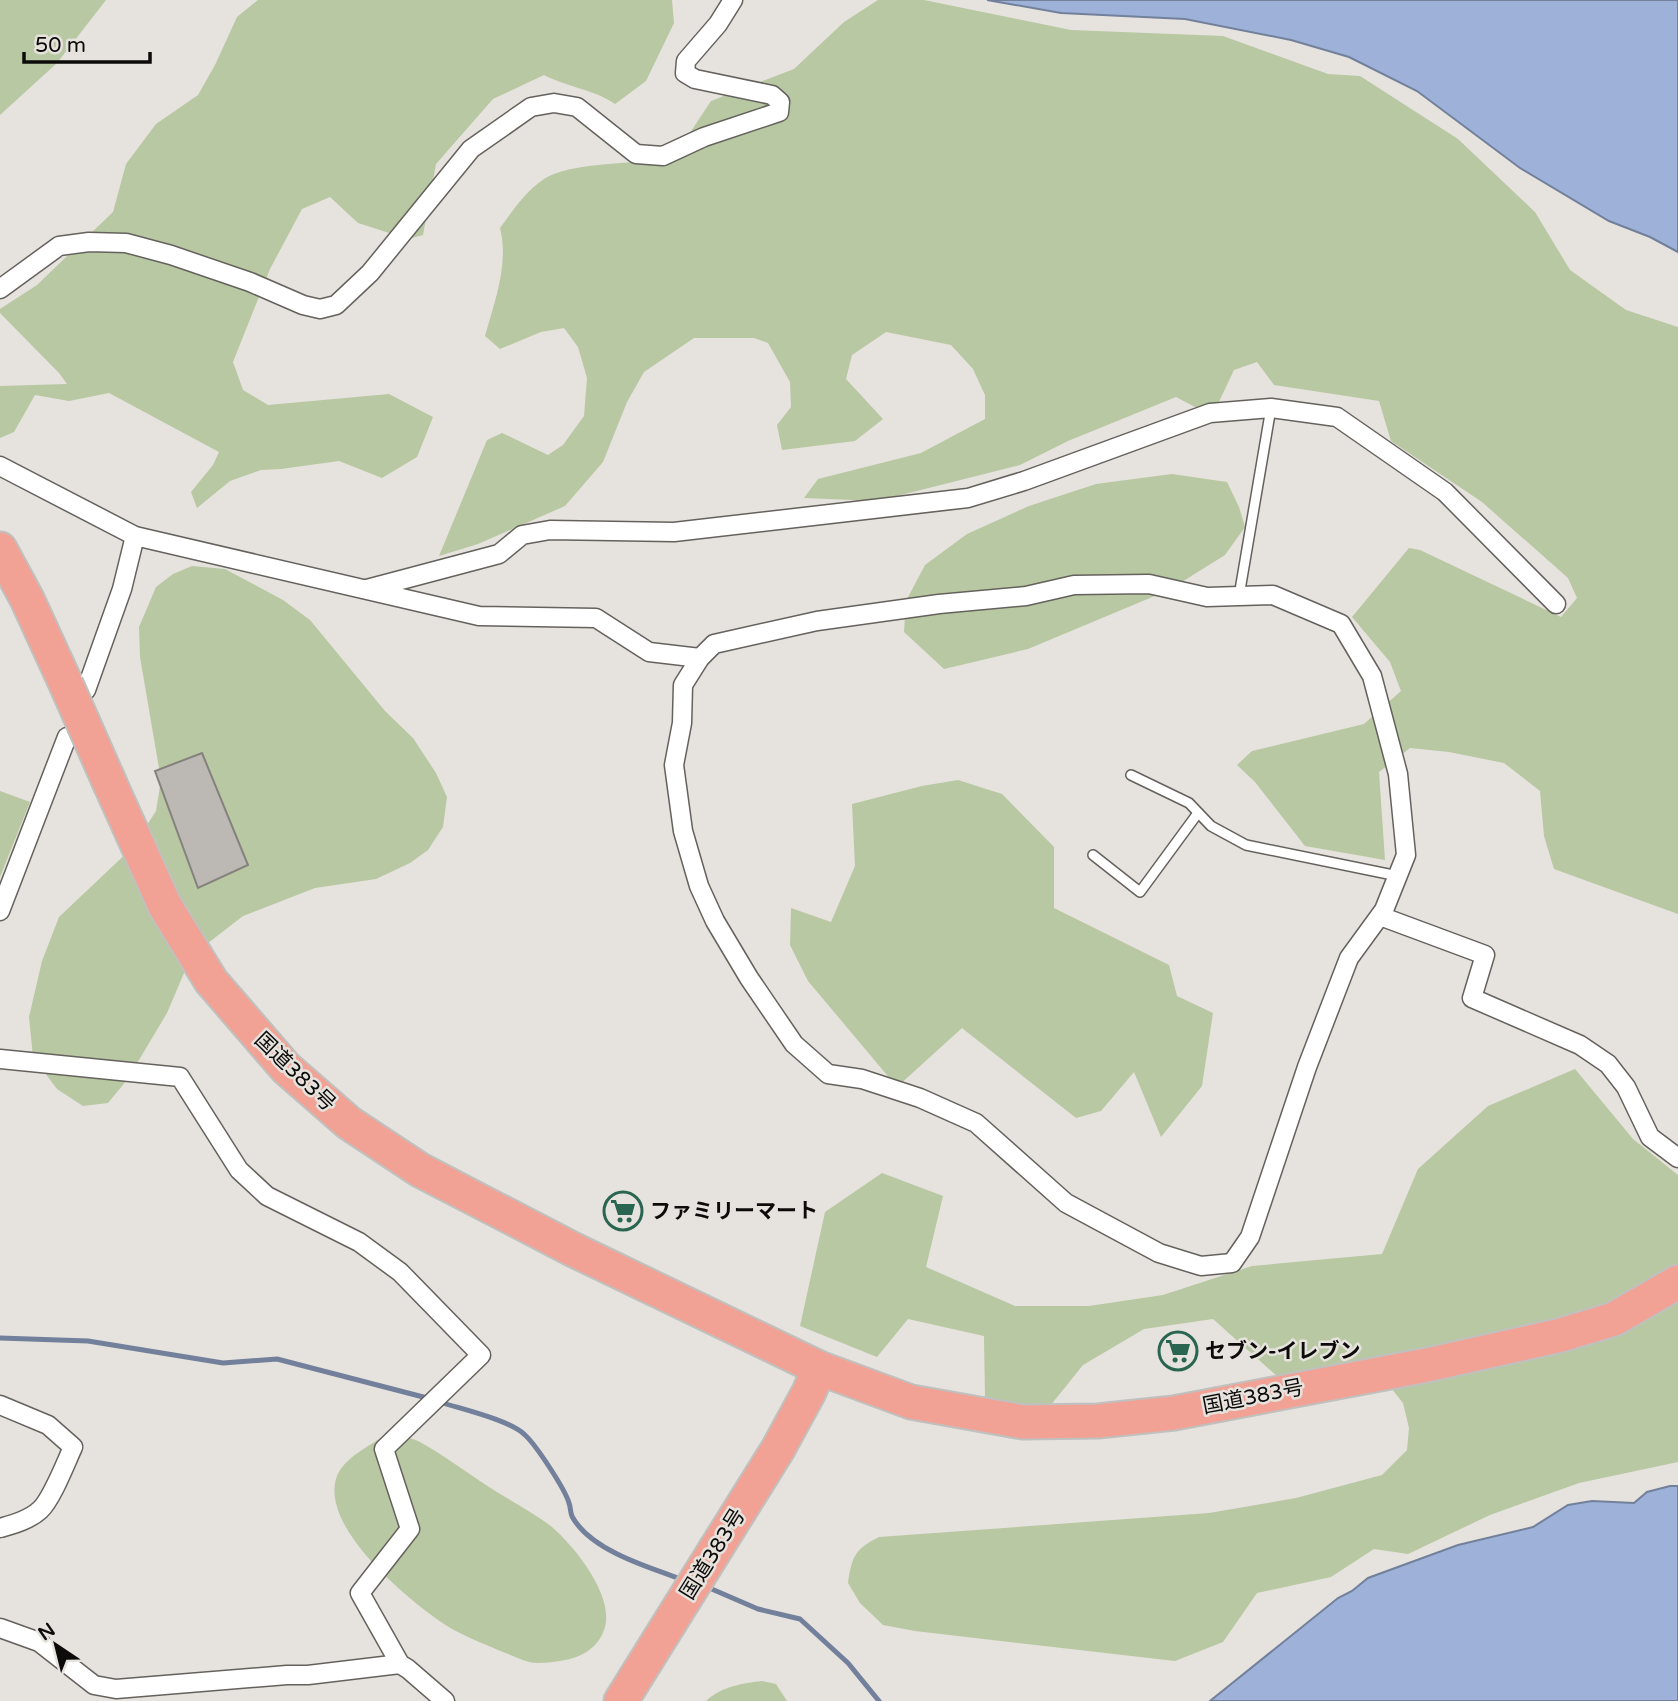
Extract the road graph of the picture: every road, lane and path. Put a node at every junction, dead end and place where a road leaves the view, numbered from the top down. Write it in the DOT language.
graph roads {
  1 [pos="733,0"];
  2 [pos="0,289"];
  3 [pos="1272,408"];
  4 [pos="0,466"];
  5 [pos="135,536"];
  6 [pos="0,549"];
  7 [pos="368,589"];
  8 [pos="1239,596"];
  9 [pos="1556,604"];
  10 [pos="700,657"];
  11 [pos="76,687"];
  12 [pos="67,737"];
  13 [pos="1130,775"];
  14 [pos="1198,813"];
  15 [pos="1093,855"];
  16 [pos="1398,876"];
  17 [pos="0,911"];
  18 [pos="1380,916"];
  19 [pos="0,1059"];
  20 [pos="1678,1158"];
  21 [pos="1678,1282"];
  22 [pos="814,1380"];
  23 [pos="0,1405"];
  24 [pos="0,1528"];
  25 [pos="0,1629"];
  26 [pos="400,1664"];
  27 [pos="445,1701"];
  28 [pos="621,1701"];
  1 -- 2 [label="street"];
  3 -- 7 [label="street"];
  3 -- 8 [label="lane"];
  3 -- 9 [label="street"];
  4 -- 5 [label="street"];
  5 -- 7 [label="street"];
  5 -- 11 [label="street"];
  6 -- 11 [label="highway, 国道383号"];
  7 -- 10 [label="street"];
  8 -- 10 [label="street"];
  8 -- 16 [label="street"];
  10 -- 18 [label="street"];
  11 -- 22 [label="highway, 国道383号, bridge"];
  12 -- 17 [label="street"];
  13 -- 14 [label="lane"];
  14 -- 15 [label="lane"];
  14 -- 16 [label="lane"];
  16 -- 18 [label="street"];
  18 -- 20 [label="street"];
  19 -- 26 [label="street"];
  21 -- 22 [label="highway, 国道383号"];
  22 -- 28 [label="highway, 国道383号"];
  23 -- 24 [label="street"];
  25 -- 26 [label="street"];
  26 -- 27 [label="street"];
}
